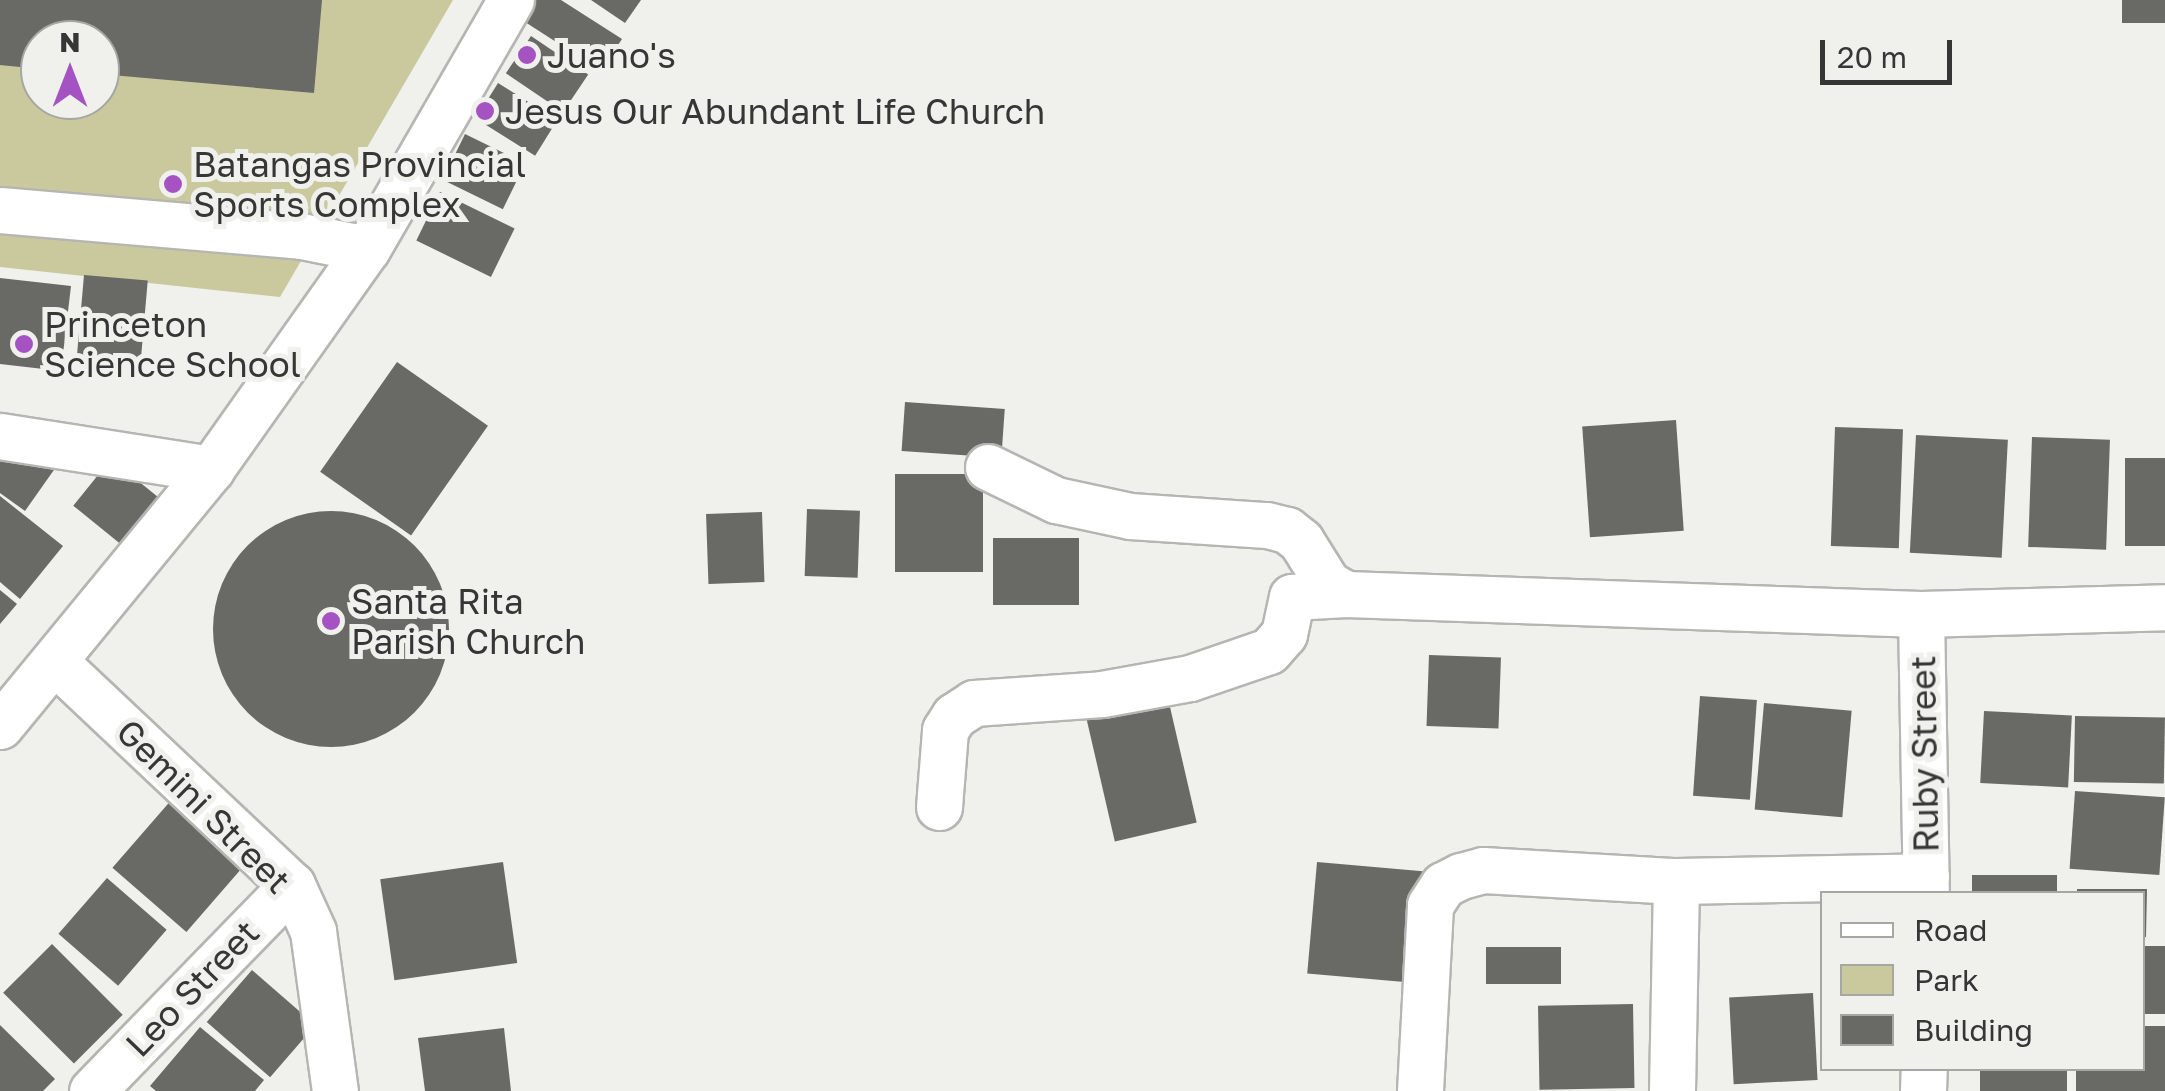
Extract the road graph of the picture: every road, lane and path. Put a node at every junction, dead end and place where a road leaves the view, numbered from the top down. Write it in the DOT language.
graph roads {
  1 [pos="511,0"];
  2 [pos="0,210"];
  3 [pos="367,248"];
  4 [pos="0,436"];
  5 [pos="988,466"];
  6 [pos="211,469"];
  7 [pos="1346,594"];
  8 [pos="2165,607"];
  9 [pos="1921,614"];
  10 [pos="54,660"];
  11 [pos="0,726"];
  12 [pos="938,806"];
  13 [pos="1676,882"];
  14 [pos="1926,884"];
  15 [pos="292,885"];
  16 [pos="92,1091"];
  17 [pos="334,1091"];
  18 [pos="1420,1091"];
  19 [pos="1672,1091"];
  1 -- 3 [label="street"];
  2 -- 3 [label="street"];
  3 -- 6 [label="street"];
  4 -- 6 [label="street"];
  5 -- 7 [label="street"];
  6 -- 10 [label="street"];
  7 -- 9 [label="street"];
  7 -- 12 [label="street"];
  8 -- 9 [label="street"];
  9 -- 14 [label="street, Ruby Street"];
  10 -- 11 [label="street"];
  10 -- 15 [label="street, Gemini Street"];
  13 -- 14 [label="street"];
  13 -- 18 [label="street"];
  13 -- 19 [label="street"];
  15 -- 16 [label="street, Leo Street"];
  15 -- 17 [label="street, Gemini Street"];
}
